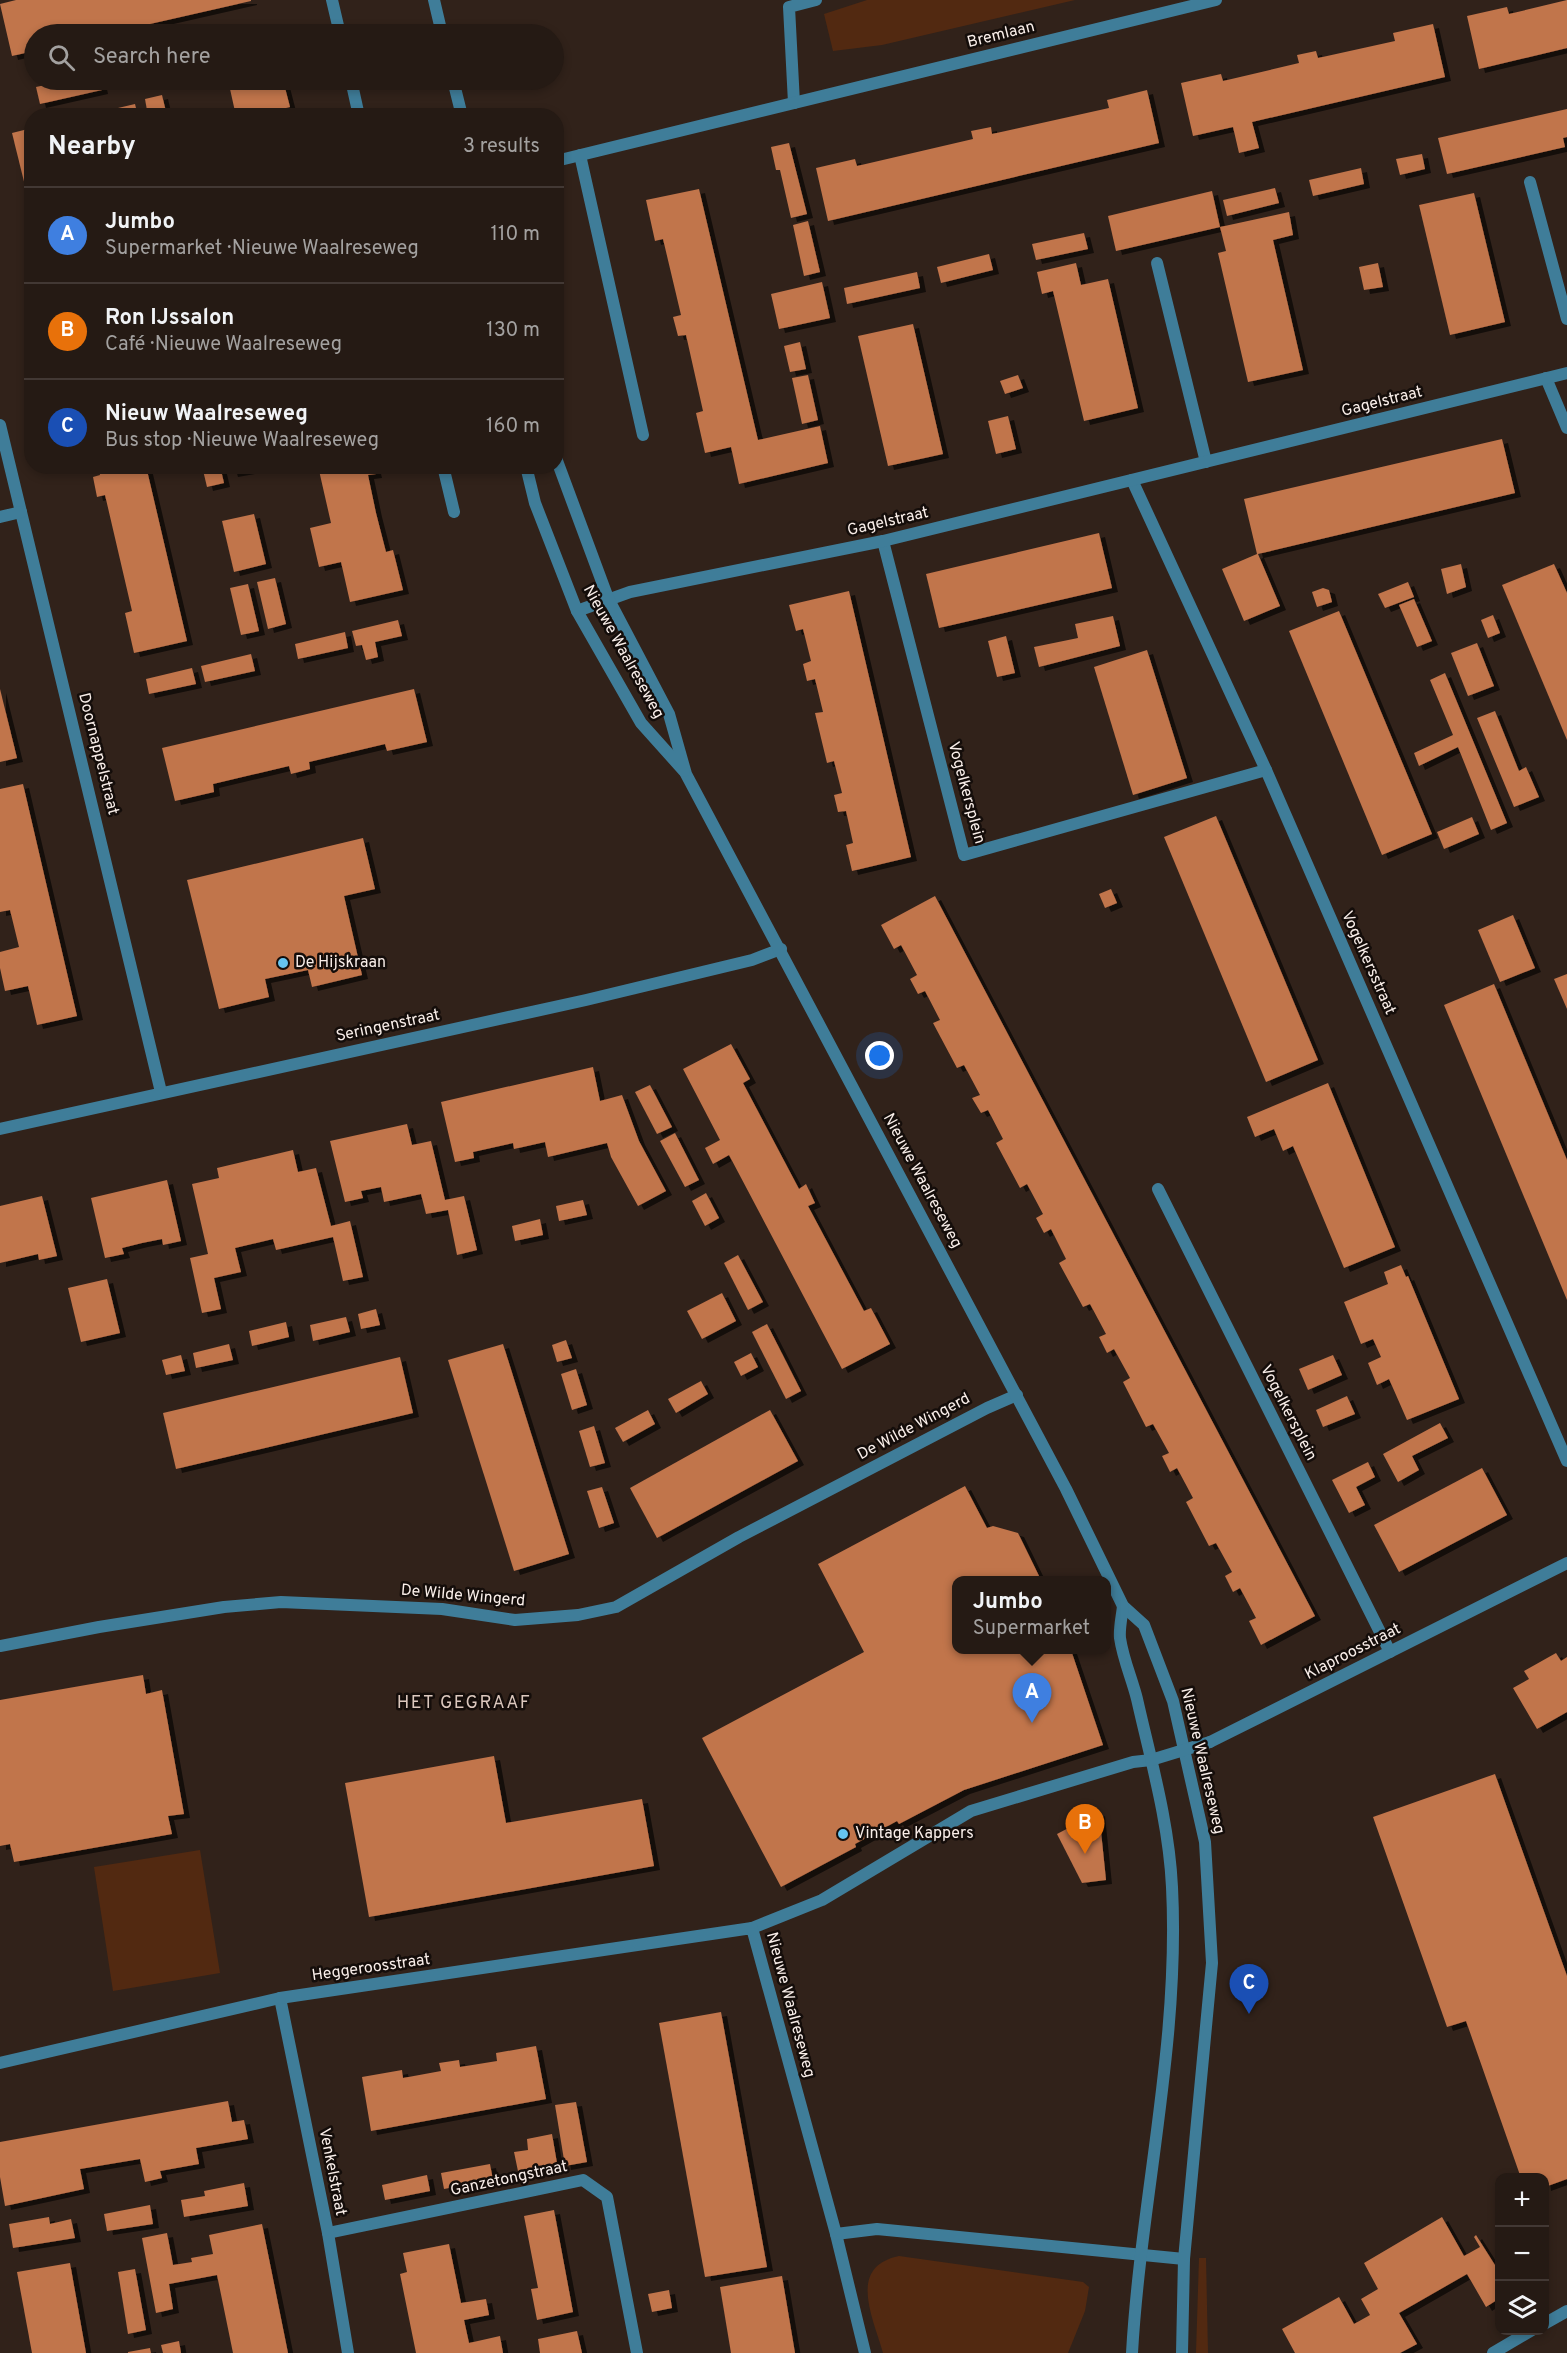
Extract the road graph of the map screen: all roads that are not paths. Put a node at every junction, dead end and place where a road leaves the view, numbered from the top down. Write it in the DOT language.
graph roads {
  1 [pos="332,0"];
  2 [pos="434,0"];
  3 [pos="816,0"];
  4 [pos="1216,0"];
  5 [pos="788,3"];
  6 [pos="338,24"];
  7 [pos="440,24"];
  8 [pos="353,90"];
  9 [pos="456,90"];
  10 [pos="794,103"];
  11 [pos="357,108"];
  12 [pos="460,108"];
  13 [pos="580,155"];
  14 [pos="564,159"];
  15 [pos="1530,182"];
  16 [pos="1157,262"];
  17 [pos="1567,319"];
  18 [pos="1567,373"];
  19 [pos="1546,378"];
  20 [pos="0,425"];
  21 [pos="1567,428"];
  22 [pos="643,435"];
  23 [pos="1206,462"];
  24 [pos="445,474"];
  25 [pos="528,474"];
  26 [pos="562,474"];
  27 [pos="1132,480"];
  28 [pos="21,512"];
  29 [pos="454,512"];
  30 [pos="0,517"];
  31 [pos="883,541"];
  32 [pos="608,598"];
  33 [pos="577,610"];
  34 [pos="1266,770"];
  35 [pos="686,774"];
  36 [pos="781,950"];
  37 [pos="161,1092"];
  38 [pos="0,1129"];
  39 [pos="1158,1189"];
  40 [pos="1017,1395"];
  41 [pos="1567,1461"];
  42 [pos="1567,1563"];
  43 [pos="1108,1576"];
  44 [pos="1111,1581"];
  45 [pos="1123,1606"];
  46 [pos="0,1646"];
  47 [pos="1390,1652"];
  48 [pos="1185,1750"];
  49 [pos="1150,1760"];
  50 [pos="752,1928"];
  51 [pos="280,1998"];
  52 [pos="0,2063"];
  53 [pos="328,2233"];
  54 [pos="836,2234"];
  55 [pos="1140,2255"];
  56 [pos="1184,2259"];
  57 [pos="1567,2311"];
  58 [pos="1549,2322"];
  59 [pos="1525,2335"];
  60 [pos="348,2353"];
  61 [pos="638,2353"];
  62 [pos="865,2353"];
  63 [pos="1132,2353"];
  64 [pos="1182,2353"];
  65 [pos="1493,2353"];
  1 -- 6 [label="street"];
  2 -- 7 [label="street"];
  3 -- 5 [label="street"];
  4 -- 10 [label="street, Bremlaan"];
  5 -- 10 [label="street"];
  8 -- 11 [label="street"];
  9 -- 12 [label="street"];
  10 -- 13 [label="street, Bremlaan"];
  13 -- 14 [label="street, Bremlaan"];
  13 -- 22 [label="street"];
  15 -- 17 [label="street"];
  16 -- 23 [label="street"];
  18 -- 19 [label="street, Gagelstraat"];
  19 -- 21 [label="street"];
  19 -- 23 [label="street, Gagelstraat"];
  20 -- 28 [label="street, Doornappelstraat"];
  23 -- 27 [label="street, Gagelstraat"];
  24 -- 29 [label="street"];
  25 -- 33 [label="street, Nieuwe Waalreseweg"];
  26 -- 32 [label="street, Nieuwe Waalreseweg"];
  27 -- 31 [label="street, Gagelstraat"];
  27 -- 34 [label="street, Vogelkersstraat"];
  28 -- 30 [label="street"];
  28 -- 37 [label="street, Doornappelstraat"];
  31 -- 32 [label="street, Gagelstraat"];
  31 -- 34 [label="street, Vogelkersplein"];
  32 -- 33 [label="street, Gagelstraat"];
  32 -- 35 [label="street, Nieuwe Waalreseweg"];
  33 -- 35 [label="street, Nieuwe Waalreseweg"];
  34 -- 41 [label="street, Vogelkersstraat"];
  35 -- 36 [label="street, Nieuwe Waalreseweg"];
  36 -- 37 [label="street, Seringenstraat"];
  36 -- 40 [label="street, Nieuwe Waalreseweg"];
  37 -- 38 [label="street, Seringenstraat"];
  39 -- 47 [label="street, Vogelkersplein"];
  40 -- 43 [label="street, Nieuwe Waalreseweg"];
  40 -- 46 [label="street, De Wilde Wingerd"];
  42 -- 47 [label="street, Klaproosstraat"];
  44 -- 45 [label="street, Nieuwe Waalreseweg"];
  45 -- 48 [label="street, Nieuwe Waalreseweg"];
  45 -- 49 [label="street"];
  47 -- 48 [label="street, Klaproosstraat"];
  48 -- 49 [label="street, Klaproosstraat"];
  48 -- 56 [label="street, Nieuwe Waalreseweg"];
  49 -- 50 [label="street, Nieuwe Waalreseweg"];
  49 -- 55 [label="street"];
  50 -- 51 [label="street, Heggeroosstraat"];
  50 -- 54 [label="street, Nieuwe Waalreseweg"];
  51 -- 52 [label="street, Heggeroosstraat"];
  51 -- 53 [label="street, Venkelstraat"];
  53 -- 60 [label="street, Venkelstraat"];
  53 -- 61 [label="street, Ganzetongstraat"];
  54 -- 55 [label="street"];
  54 -- 62 [label="street, Nieuwe Waalreseweg"];
  55 -- 56 [label="street"];
  55 -- 63 [label="street"];
  56 -- 64 [label="street, Nieuwe Waalreseweg"];
  57 -- 58 [label="street"];
  59 -- 65 [label="street"];
}
